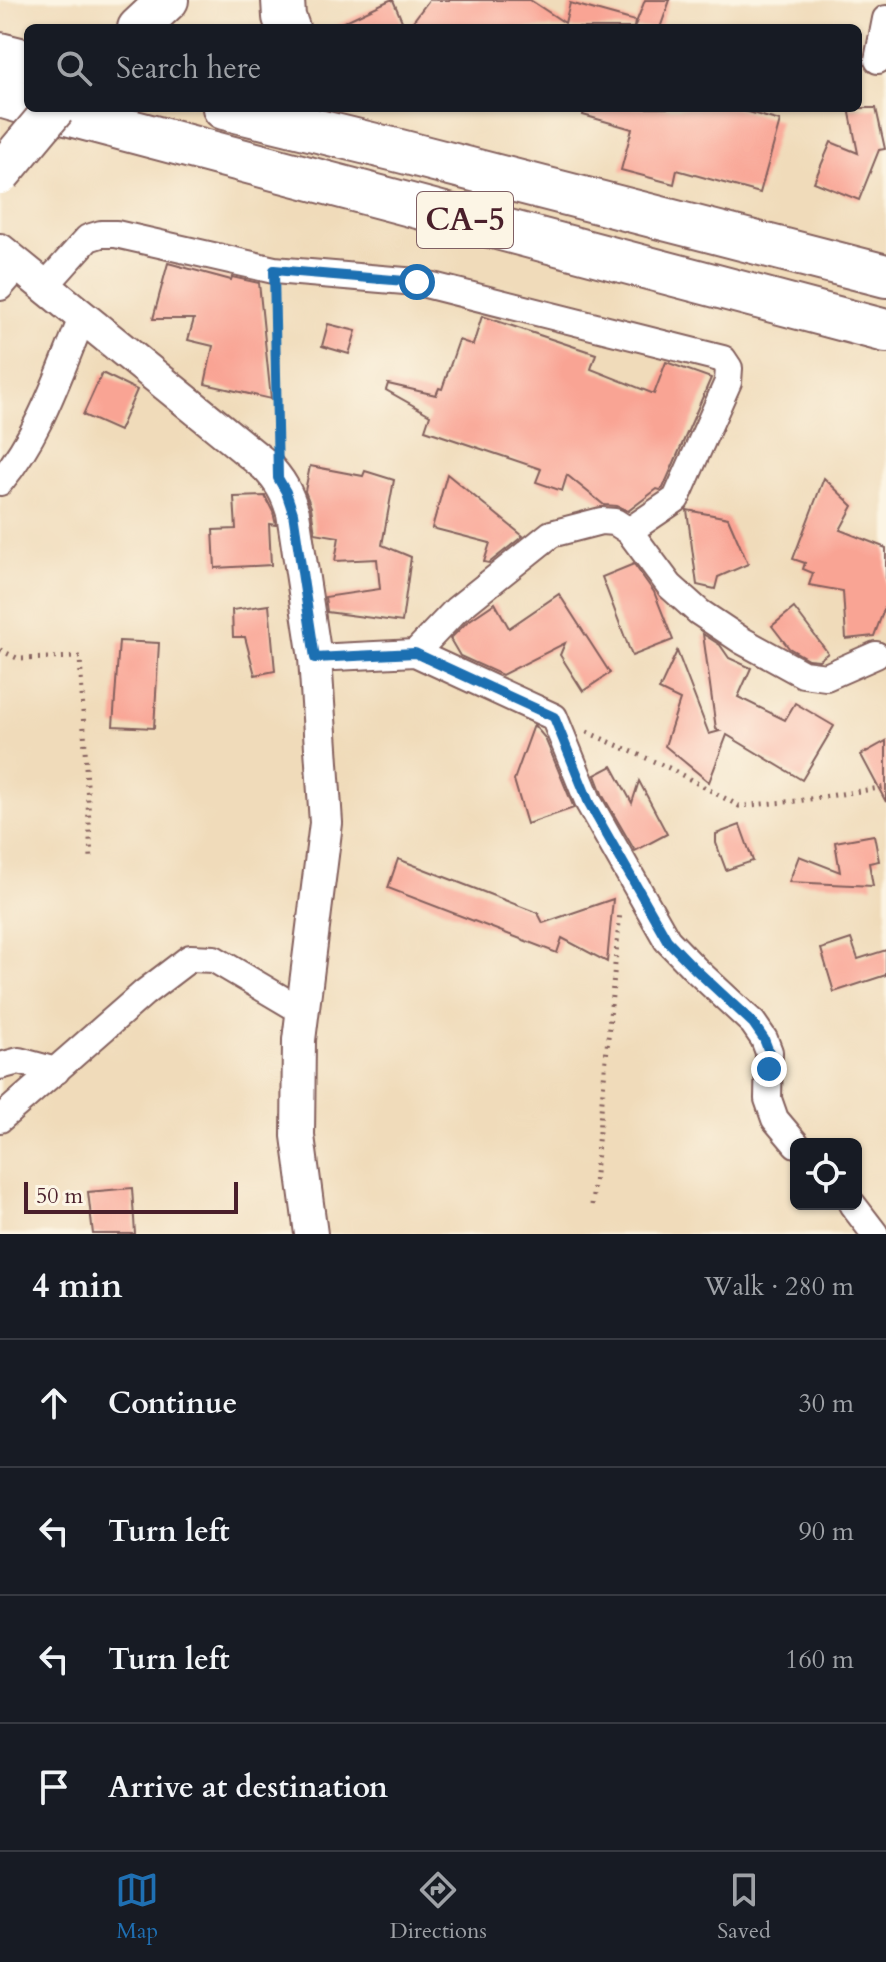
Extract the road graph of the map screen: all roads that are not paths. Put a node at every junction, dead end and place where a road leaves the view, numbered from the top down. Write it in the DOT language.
graph roads {
  1 [pos="283,0"];
  2 [pos="149,9"];
  3 [pos="886,19"];
  4 [pos="120,24"];
  5 [pos="287,24"];
  6 [pos="0,54"];
  7 [pos="24,60"];
  8 [pos="878,60"];
  9 [pos="0,96"];
  10 [pos="24,103"];
  11 [pos="52,112"];
  12 [pos="59,112"];
  13 [pos="240,112"];
  14 [pos="351,112"];
  15 [pos="396,150"];
  16 [pos="0,174"];
  17 [pos="6,267"];
  18 [pos="886,276"];
  19 [pos="45,286"];
  20 [pos="83,316"];
  21 [pos="886,331"];
  22 [pos="0,482"];
  23 [pos="629,531"];
  24 [pos="415,653"];
  25 [pos="876,655"];
  26 [pos="315,658"];
  27 [pos="302,1011"];
  28 [pos="0,1066"];
  29 [pos="56,1071"];
  30 [pos="0,1119"];
  31 [pos="791,1138"];
  32 [pos="857,1210"];
  33 [pos="311,1234"];
  34 [pos="875,1234"];
  1 -- 5 [label="highway"];
  2 -- 4 [label="main road"];
  3 -- 8 [label="street"];
  6 -- 7 [label="highway"];
  9 -- 10 [label="highway"];
  11 -- 16 [label="main road, bridge"];
  12 -- 21 [label="highway, CA-5"];
  13 -- 15 [label="highway, CA-5"];
  14 -- 15 [label="highway"];
  15 -- 18 [label="highway, CA-5"];
  17 -- 19 [label="street"];
  19 -- 20 [label="street"];
  19 -- 23 [label="street"];
  20 -- 22 [label="street"];
  20 -- 26 [label="street"];
  23 -- 24 [label="street"];
  23 -- 25 [label="street"];
  24 -- 26 [label="street"];
  24 -- 31 [label="street"];
  26 -- 27 [label="street"];
  27 -- 29 [label="street"];
  27 -- 33 [label="street"];
  28 -- 29 [label="street"];
  29 -- 30 [label="street"];
  32 -- 34 [label="street"];
}
